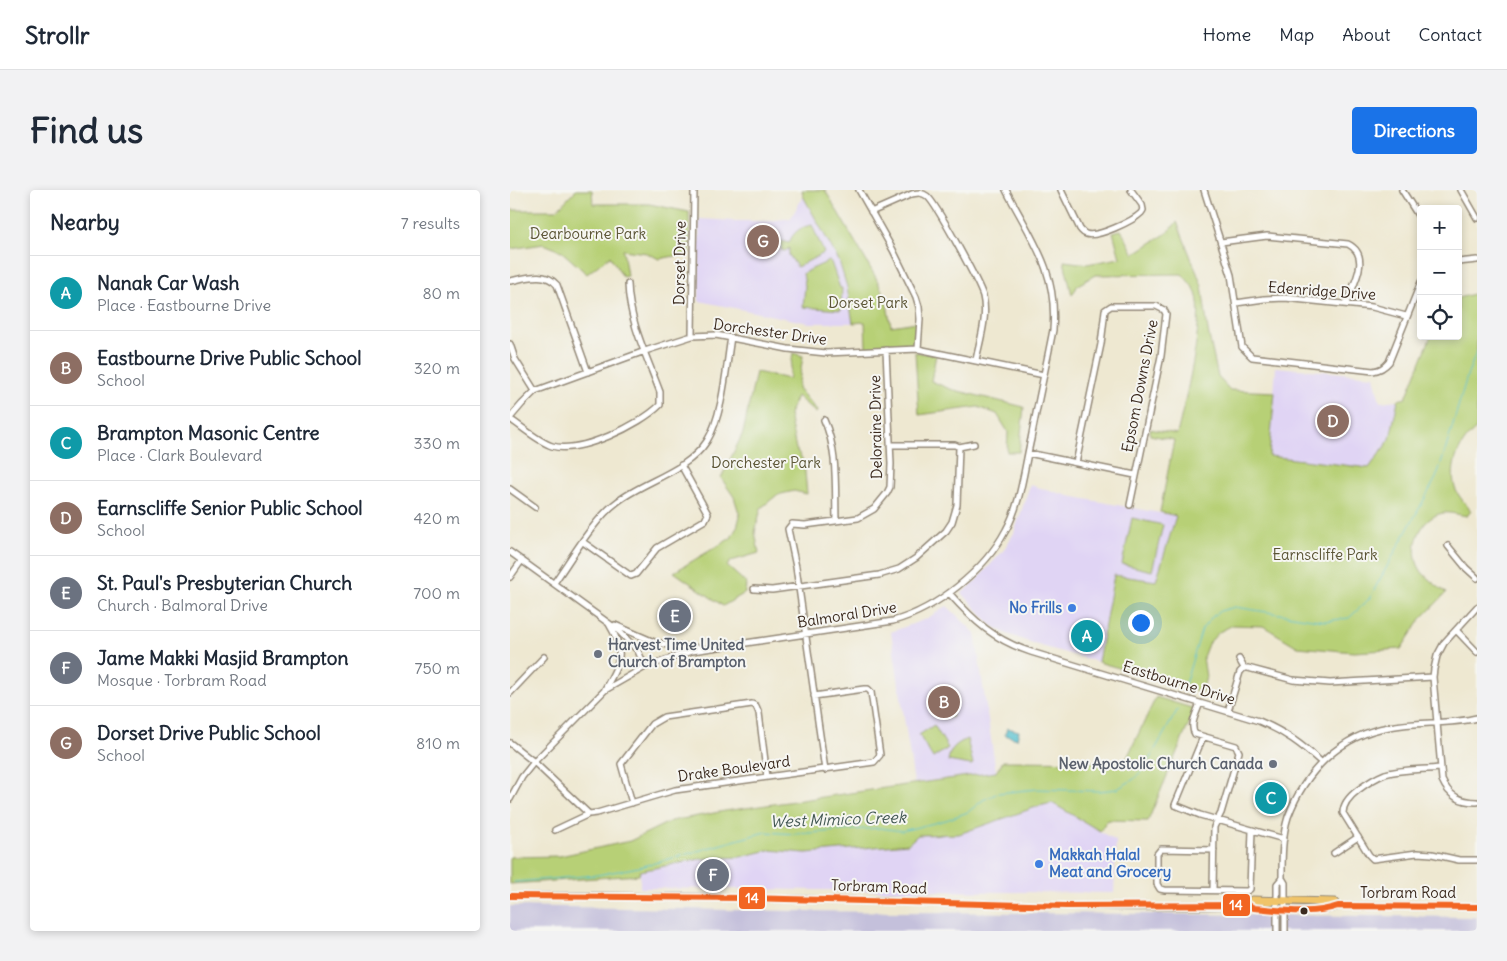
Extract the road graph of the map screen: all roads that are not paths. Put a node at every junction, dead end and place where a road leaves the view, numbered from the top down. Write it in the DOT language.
graph roads {
  1 [pos="694,190"];
  2 [pos="859,190"];
  3 [pos="1006,190"];
  4 [pos="1061,190"];
  5 [pos="1131,190"];
  6 [pos="1204,190"];
  7 [pos="1402,190"];
  8 [pos="1461,190"];
  9 [pos="871,212"];
  10 [pos="1417,214"];
  11 [pos="1477,218"];
  12 [pos="1221,242"];
  13 [pos="1477,260"];
  14 [pos="1462,262"];
  15 [pos="510,281"];
  16 [pos="628,284"];
  17 [pos="1417,291"];
  18 [pos="1236,303"];
  19 [pos="1346,304"];
  20 [pos="1406,316"];
  21 [pos="692,336"];
  22 [pos="731,337"];
  23 [pos="510,344"];
  24 [pos="918,349"];
  25 [pos="886,350"];
  26 [pos="645,351"];
  27 [pos="976,360"];
  28 [pos="588,372"];
  29 [pos="1044,375"];
  30 [pos="535,391"];
  31 [pos="510,418"];
  32 [pos="824,420"];
  33 [pos="974,444"];
  34 [pos="891,445"];
  35 [pos="959,447"];
  36 [pos="1028,453"];
  37 [pos="1076,463"];
  38 [pos="681,466"];
  39 [pos="1135,475"];
  40 [pos="510,489"];
  41 [pos="1130,505"];
  42 [pos="535,507"];
  43 [pos="836,520"];
  44 [pos="583,542"];
  45 [pos="1448,546"];
  46 [pos="510,552"];
  47 [pos="522,560"];
  48 [pos="510,577"];
  49 [pos="1477,578"];
  50 [pos="554,583"];
  51 [pos="799,586"];
  52 [pos="754,589"];
  53 [pos="949,593"];
  54 [pos="1477,608"];
  55 [pos="607,621"];
  56 [pos="1456,630"];
  57 [pos="804,634"];
  58 [pos="708,648"];
  59 [pos="1477,652"];
  60 [pos="544,657"];
  61 [pos="1239,659"];
  62 [pos="645,667"];
  63 [pos="1244,668"];
  64 [pos="1433,677"];
  65 [pos="605,690"];
  66 [pos="510,693"];
  67 [pos="814,696"];
  68 [pos="1200,703"];
  69 [pos="1228,711"];
  70 [pos="1477,718"];
  71 [pos="1437,723"];
  72 [pos="1203,737"];
  73 [pos="510,744"];
  74 [pos="534,762"];
  75 [pos="1321,762"];
  76 [pos="1440,768"];
  77 [pos="825,770"];
  78 [pos="767,777"];
  79 [pos="510,799"];
  80 [pos="632,802"];
  81 [pos="1477,802"];
  82 [pos="588,814"];
  83 [pos="1217,820"];
  84 [pos="555,830"];
  85 [pos="1252,830"];
  86 [pos="1358,837"];
  87 [pos="1284,839"];
  88 [pos="1214,850"];
  89 [pos="1334,853"];
  90 [pos="1477,860"];
  91 [pos="1282,878"];
  92 [pos="1213,890"];
  93 [pos="510,896"];
  94 [pos="1277,905"];
  95 [pos="1285,905"];
  96 [pos="1477,907"];
  97 [pos="1277,931"];
  98 [pos="1285,931"];
  1 -- 21 [label="street, Dorset Drive"];
  2 -- 9 [label="street"];
  3 -- 29 [label="street, Balmoral Drive"];
  4 -- 5 [label="street"];
  6 -- 12 [label="street"];
  7 -- 10 [label="street"];
  8 -- 11 [label="street"];
  9 -- 24 [label="street"];
  9 -- 27 [label="street"];
  12 -- 18 [label="street"];
  12 -- 19 [label="street"];
  13 -- 14 [label="street"];
  15 -- 28 [label="street"];
  16 -- 26 [label="street"];
  17 -- 20 [label="street"];
  18 -- 19 [label="street, Edenridge Drive"];
  18 -- 20 [label="street"];
  19 -- 20 [label="street, Edenridge Drive"];
  21 -- 22 [label="street, Dorchester Drive"];
  21 -- 26 [label="street, Dorchester Drive"];
  22 -- 25 [label="street, Dorchester Drive"];
  22 -- 38 [label="street"];
  23 -- 30 [label="street"];
  24 -- 25 [label="street, Dorchester Drive"];
  24 -- 27 [label="street, Dorchester Drive"];
  25 -- 34 [label="street, Deloraine Drive"];
  26 -- 28 [label="street, Dorchester Drive"];
  26 -- 31 [label="street"];
  27 -- 29 [label="street, Dorchester Drive"];
  28 -- 30 [label="street, Dorchester Drive"];
  29 -- 36 [label="street, Balmoral Drive"];
  30 -- 31 [label="street, Dorchester Drive"];
  32 -- 43 [label="street"];
  33 -- 35 [label="street"];
  34 -- 35 [label="street"];
  34 -- 43 [label="street, Deloraine Drive"];
  35 -- 51 [label="street"];
  36 -- 37 [label="street"];
  36 -- 53 [label="street, Balmoral Drive"];
  37 -- 39 [label="street"];
  37 -- 39 [label="street, Epsom Downs Drive"];
  38 -- 44 [label="street"];
  38 -- 44 [label="street"];
  39 -- 41 [label="street, Epsom Downs Drive"];
  40 -- 42 [label="street"];
  43 -- 51 [label="street, Deloraine Drive"];
  44 -- 50 [label="street"];
  45 -- 49 [label="street"];
  46 -- 47 [label="street"];
  47 -- 48 [label="street"];
  47 -- 50 [label="street"];
  50 -- 55 [label="street"];
  51 -- 52 [label="street"];
  51 -- 57 [label="street, Deloraine Drive"];
  53 -- 57 [label="street, Balmoral Drive"];
  53 -- 68 [label="street, Eastbourne Drive"];
  54 -- 56 [label="street"];
  55 -- 58 [label="street"];
  55 -- 62 [label="street"];
  55 -- 65 [label="street"];
  56 -- 59 [label="street"];
  56 -- 64 [label="street"];
  57 -- 58 [label="street, Balmoral Drive"];
  57 -- 67 [label="street"];
  58 -- 62 [label="street, Balmoral Drive"];
  60 -- 66 [label="street"];
  61 -- 63 [label="street"];
  62 -- 65 [label="street, Balmoral Drive"];
  63 -- 64 [label="street"];
  63 -- 69 [label="street"];
  64 -- 71 [label="street"];
  65 -- 74 [label="street, Balmoral Drive"];
  67 -- 77 [label="street"];
  67 -- 77 [label="street, Drake Boulevard"];
  68 -- 69 [label="street, Eastbourne Drive"];
  68 -- 72 [label="street"];
  69 -- 75 [label="street, Eastbourne Drive"];
  70 -- 71 [label="street"];
  71 -- 75 [label="street"];
  71 -- 76 [label="street"];
  72 -- 83 [label="street"];
  72 -- 83 [label="street"];
  73 -- 74 [label="street"];
  74 -- 79 [label="street, Balmoral Drive"];
  74 -- 82 [label="street"];
  75 -- 87 [label="street"];
  76 -- 81 [label="street"];
  76 -- 86 [label="street"];
  77 -- 78 [label="street, Drake Boulevard"];
  78 -- 80 [label="street, Drake Boulevard"];
  78 -- 80 [label="street"];
  80 -- 82 [label="street, Drake Boulevard"];
  82 -- 84 [label="street, Drake Boulevard"];
  83 -- 85 [label="street"];
  83 -- 88 [label="street"];
  85 -- 87 [label="street"];
  85 -- 92 [label="street"];
  86 -- 89 [label="street"];
  86 -- 90 [label="street"];
  87 -- 91 [label="street"];
  88 -- 92 [label="street"];
  88 -- 92 [label="street"];
  91 -- 94 [label="street"];
  91 -- 95 [label="street"];
  93 -- 94 [label="main road, Torbram Road"];
  94 -- 95 [label="main road, Torbram Road"];
  94 -- 97 [label="street"];
  95 -- 96 [label="main road, Torbram Road"];
  95 -- 98 [label="street"];
}
